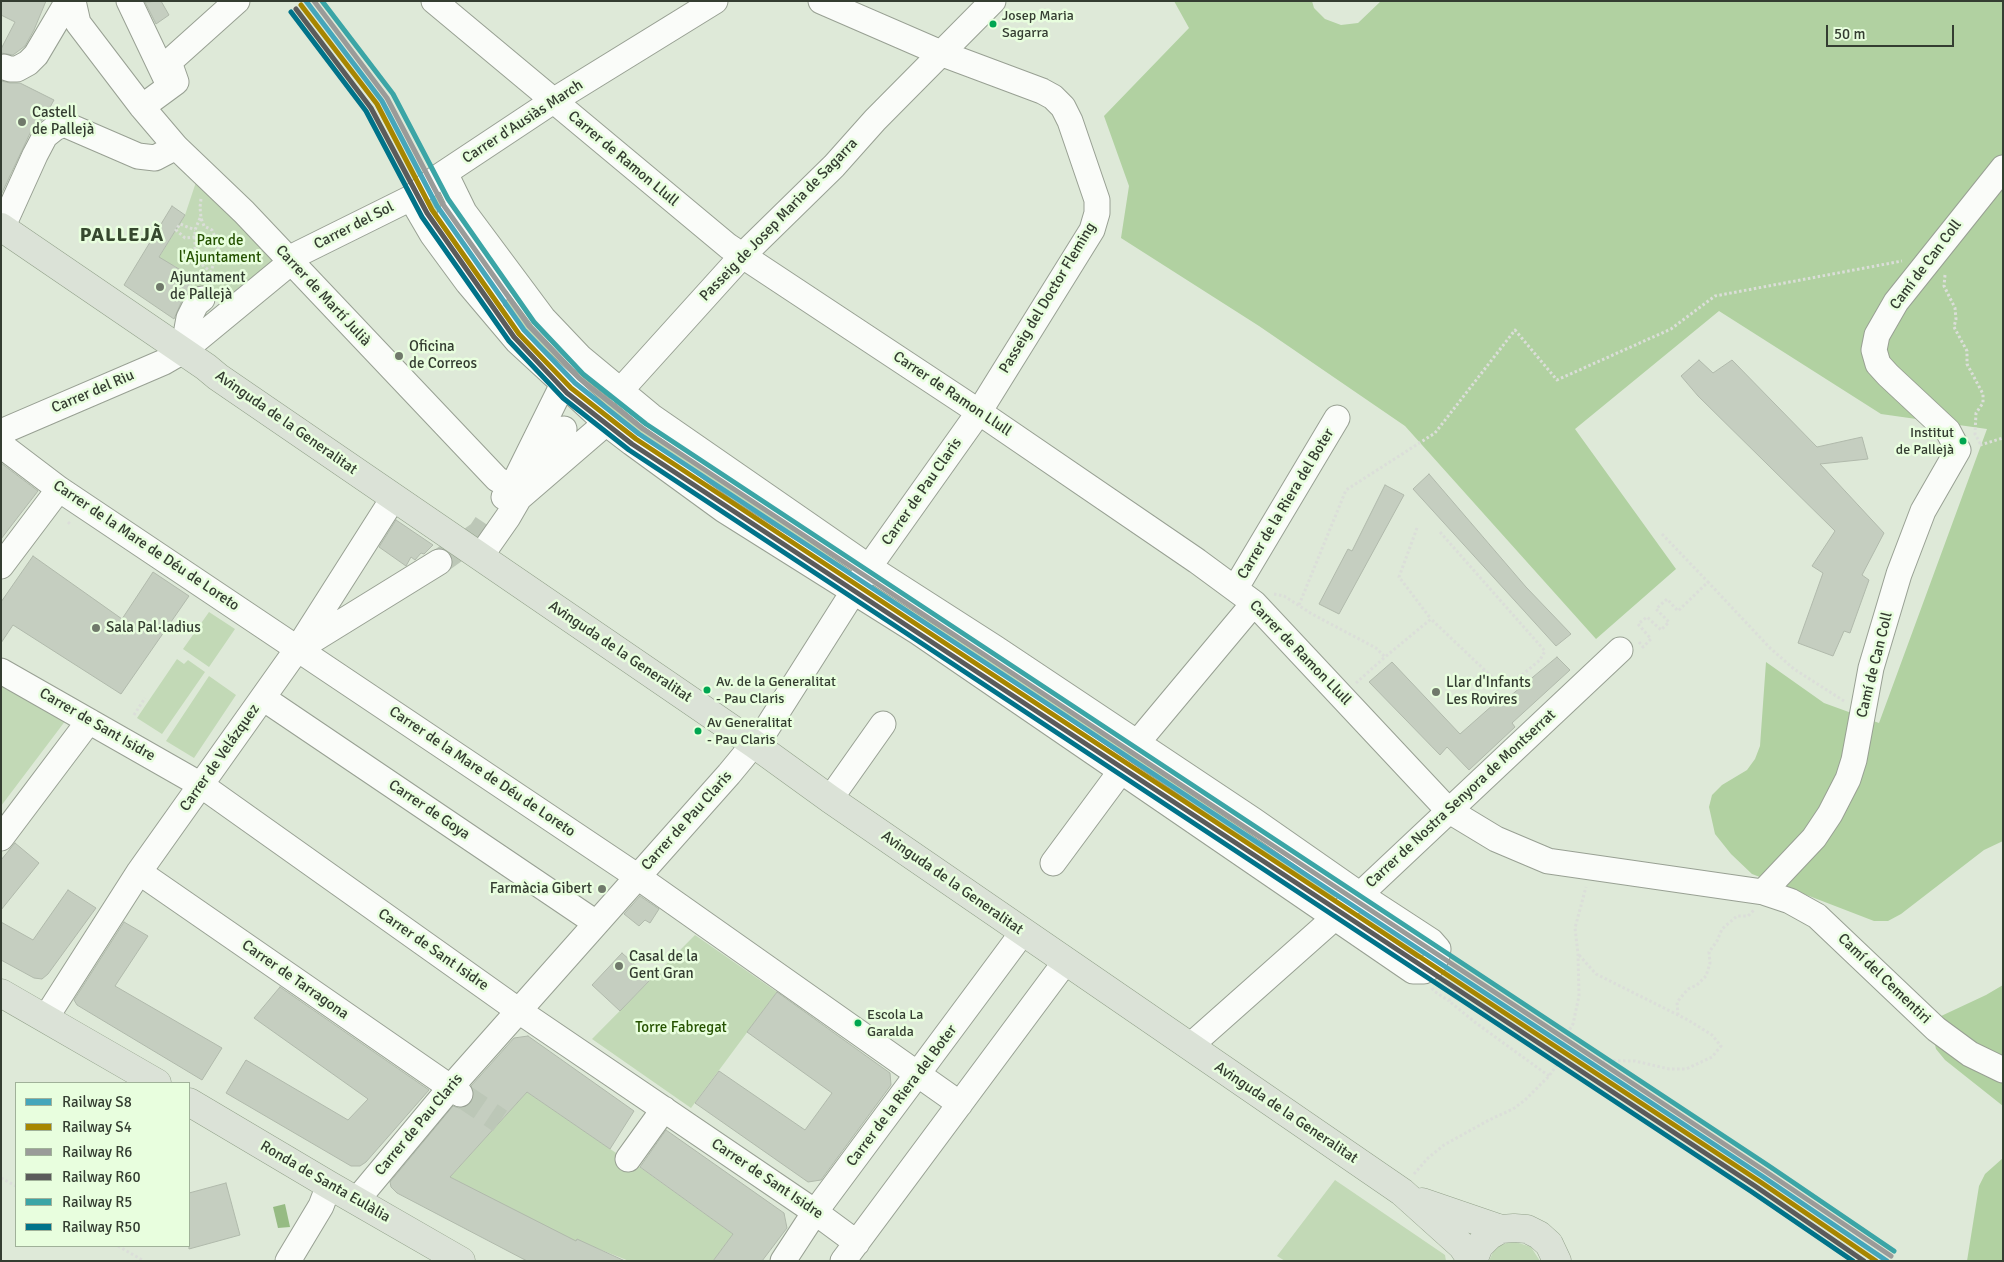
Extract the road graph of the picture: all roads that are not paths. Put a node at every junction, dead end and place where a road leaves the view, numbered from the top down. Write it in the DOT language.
graph roads {
  1 [pos="68,1"];
  2 [pos="72,1"];
  3 [pos="129,1"];
  4 [pos="237,1"];
  5 [pos="434,1"];
  6 [pos="715,1"];
  7 [pos="821,1"];
  8 [pos="993,1"];
  9 [pos="943,54"];
  10 [pos="4,68"];
  11 [pos="170,87"];
  12 [pos="553,101"];
  13 [pos="142,106"];
  14 [pos="176,147"];
  15 [pos="2003,168"];
  16 [pos="438,178"];
  17 [pos="410,198"];
  18 [pos="2,228"];
  19 [pos="742,256"];
  20 [pos="291,262"];
  21 [pos="196,301"];
  22 [pos="183,351"];
  23 [pos="620,391"];
  24 [pos="576,405"];
  25 [pos="979,412"];
  26 [pos="1337,418"];
  27 [pos="606,422"];
  28 [pos="1,432"];
  29 [pos="1,445"];
  30 [pos="546,473"];
  31 [pos="514,483"];
  32 [pos="59,489"];
  33 [pos="394,497"];
  34 [pos="486,524"];
  35 [pos="480,557"];
  36 [pos="439,562"];
  37 [pos="1,566"];
  38 [pos="862,578"];
  39 [pos="332,594"];
  40 [pos="1244,596"];
  41 [pos="350,616"];
  42 [pos="298,648"];
  43 [pos="1620,650"];
  44 [pos="997,664"];
  45 [pos="1,671"];
  46 [pos="263,698"];
  47 [pos="89,721"];
  48 [pos="883,724"];
  49 [pos="1114,734"];
  50 [pos="1140,739"];
  51 [pos="754,744"];
  52 [pos="1121,771"];
  53 [pos="201,785"];
  54 [pos="1176,793"];
  55 [pos="830,799"];
  56 [pos="1448,810"];
  57 [pos="1,838"];
  58 [pos="1053,863"];
  59 [pos="139,872"];
  60 [pos="638,877"];
  61 [pos="1763,892"];
  62 [pos="1348,905"];
  63 [pos="596,923"];
  64 [pos="1023,932"];
  65 [pos="1428,957"];
  66 [pos="1066,961"];
  67 [pos="1,993"];
  68 [pos="519,1010"];
  69 [pos="45,1018"];
  70 [pos="1190,1046"];
  71 [pos="2003,1070"];
  72 [pos="918,1075"];
  73 [pos="155,1082"];
  74 [pos="455,1090"];
  75 [pos="190,1103"];
  76 [pos="960,1104"];
  77 [pos="664,1109"];
  78 [pos="628,1159"];
  79 [pos="329,1185"];
  80 [pos="1405,1195"];
  81 [pos="356,1200"];
  82 [pos="815,1212"];
  83 [pos="1501,1229"];
  84 [pos="850,1252"];
  85 [pos="288,1261"];
  86 [pos="461,1261"];
  87 [pos="782,1261"];
  88 [pos="1472,1261"];
  89 [pos="1557,1261"];
  1 -- 10 [label="street"];
  2 -- 13 [label="street, Carrer de Martí Julià"];
  3 -- 11 [label="street"];
  4 -- 11 [label="street"];
  5 -- 12 [label="street, Carrer de Ramon Llull"];
  6 -- 12 [label="street, Carrer d'Ausiàs March"];
  7 -- 9 [label="street, Passeig del Doctor Fleming"];
  8 -- 9 [label="street, Passeig de Josep Maria de Sagarra"];
  9 -- 19 [label="street, Passeig de Josep Maria de Sagarra"];
  9 -- 25 [label="street, Passeig del Doctor Fleming"];
  11 -- 13 [label="street"];
  12 -- 16 [label="street, Carrer d'Ausiàs March"];
  12 -- 19 [label="street, Carrer de Ramon Llull"];
  13 -- 14 [label="street, Carrer de Martí Julià"];
  14 -- 18 [label="street"];
  14 -- 20 [label="street, Carrer de Martí Julià"];
  15 -- 61 [label="street, Camí de Can Coll"];
  16 -- 17 [label="street, Carrer d'Ausiàs March"];
  16 -- 23 [label="street"];
  16 -- 24 [label="street"];
  17 -- 20 [label="street, Carrer del Sol"];
  17 -- 24 [label="street"];
  18 -- 22 [label="main road, Avinguda de la Generalitat"];
  19 -- 23 [label="street, Passeig de Josep Maria de Sagarra"];
  19 -- 25 [label="street, Carrer de Ramon Llull"];
  20 -- 22 [label="street, Carrer del Sol"];
  20 -- 31 [label="street, Carrer de Martí Julià"];
  21 -- 22 [label="street"];
  22 -- 28 [label="street, Carrer del Riu"];
  22 -- 33 [label="main road, Avinguda de la Generalitat"];
  23 -- 38 [label="street"];
  24 -- 27 [label="street"];
  24 -- 30 [label="street"];
  24 -- 31 [label="street"];
  24 -- 38 [label="street"];
  25 -- 38 [label="street, Carrer de Pau Claris"];
  25 -- 40 [label="street, Carrer de Ramon Llull"];
  26 -- 40 [label="street, Carrer de la Riera del Boter"];
  27 -- 30 [label="street"];
  27 -- 38 [label="street"];
  29 -- 32 [label="street, Carrer de la Mare de Déu de Loreto"];
  30 -- 35 [label="street"];
  31 -- 34 [label="street"];
  32 -- 37 [label="street"];
  32 -- 42 [label="street, Carrer de la Mare de Déu de Loreto"];
  33 -- 35 [label="main road, Avinguda de la Generalitat"];
  33 -- 39 [label="street, Carrer de Velázquez"];
  35 -- 51 [label="main road, Avinguda de la Generalitat"];
  36 -- 41 [label="street"];
  38 -- 44 [label="street"];
  38 -- 51 [label="street, Carrer de Pau Claris"];
  38 -- 52 [label="street"];
  39 -- 41 [label="street"];
  39 -- 42 [label="street, Carrer de Velázquez"];
  40 -- 50 [label="street, Carrer de la Riera del Boter"];
  40 -- 56 [label="street, Carrer de Ramon Llull"];
  41 -- 42 [label="street"];
  42 -- 46 [label="street, Carrer de Velázquez"];
  42 -- 60 [label="street, Carrer de la Mare de Déu de Loreto"];
  43 -- 56 [label="street, Carrer de Nostra Senyora de Montserrat"];
  44 -- 50 [label="street"];
  44 -- 54 [label="street"];
  45 -- 47 [label="street, Carrer de Sant Isidre"];
  46 -- 53 [label="street, Carrer de Velázquez"];
  46 -- 63 [label="street, Carrer de Goya"];
  47 -- 53 [label="street, Carrer de Sant Isidre"];
  47 -- 57 [label="street"];
  48 -- 55 [label="street"];
  49 -- 54 [label="street"];
  50 -- 62 [label="street"];
  51 -- 55 [label="main road, Avinguda de la Generalitat"];
  51 -- 60 [label="street, Carrer de Pau Claris"];
  52 -- 58 [label="street"];
  52 -- 62 [label="street"];
  53 -- 59 [label="street, Carrer de Velázquez"];
  53 -- 68 [label="street, Carrer de Sant Isidre"];
  54 -- 62 [label="street"];
  55 -- 64 [label="main road, Avinguda de la Generalitat"];
  56 -- 61 [label="street"];
  56 -- 62 [label="street, Carrer de Nostra Senyora de Montserrat"];
  59 -- 69 [label="street, Carrer de Velázquez"];
  59 -- 74 [label="street, Carrer de Tarragona"];
  60 -- 63 [label="street, Carrer de Pau Claris"];
  60 -- 72 [label="street, Carrer de la Mare de Déu de Loreto"];
  61 -- 71 [label="street, Camí del Cementiri"];
  62 -- 65 [label="street"];
  62 -- 70 [label="street, Carrer de Nostra Senyora de Montserrat"];
  63 -- 68 [label="street, Carrer de Pau Claris"];
  64 -- 66 [label="main road, Avinguda de la Generalitat"];
  64 -- 72 [label="street, Carrer de la Riera del Boter"];
  66 -- 70 [label="main road, Avinguda de la Generalitat"];
  66 -- 76 [label="street"];
  67 -- 69 [label="main road"];
  68 -- 74 [label="street, Carrer de Pau Claris"];
  68 -- 77 [label="street, Carrer de Sant Isidre"];
  69 -- 73 [label="main road"];
  70 -- 80 [label="main road, Avinguda de la Generalitat"];
  72 -- 76 [label="street, Carrer de la Mare de Déu de Loreto"];
  72 -- 82 [label="street, Carrer de la Riera del Boter"];
  74 -- 81 [label="street, Carrer de Pau Claris"];
  75 -- 79 [label="main road, Ronda de Santa Eulàlia"];
  76 -- 84 [label="street"];
  77 -- 78 [label="street"];
  77 -- 82 [label="street, Carrer de Sant Isidre"];
  79 -- 81 [label="main road, Ronda de Santa Eulàlia"];
  79 -- 85 [label="street"];
  80 -- 83 [label="main road"];
  80 -- 88 [label="main road"];
  81 -- 86 [label="main road, Ronda de Santa Eulàlia"];
  82 -- 84 [label="street, Carrer de Sant Isidre"];
  82 -- 87 [label="street, Carrer de la Riera del Boter"];
  83 -- 88 [label="main road"];
  83 -- 89 [label="main road"];
}
